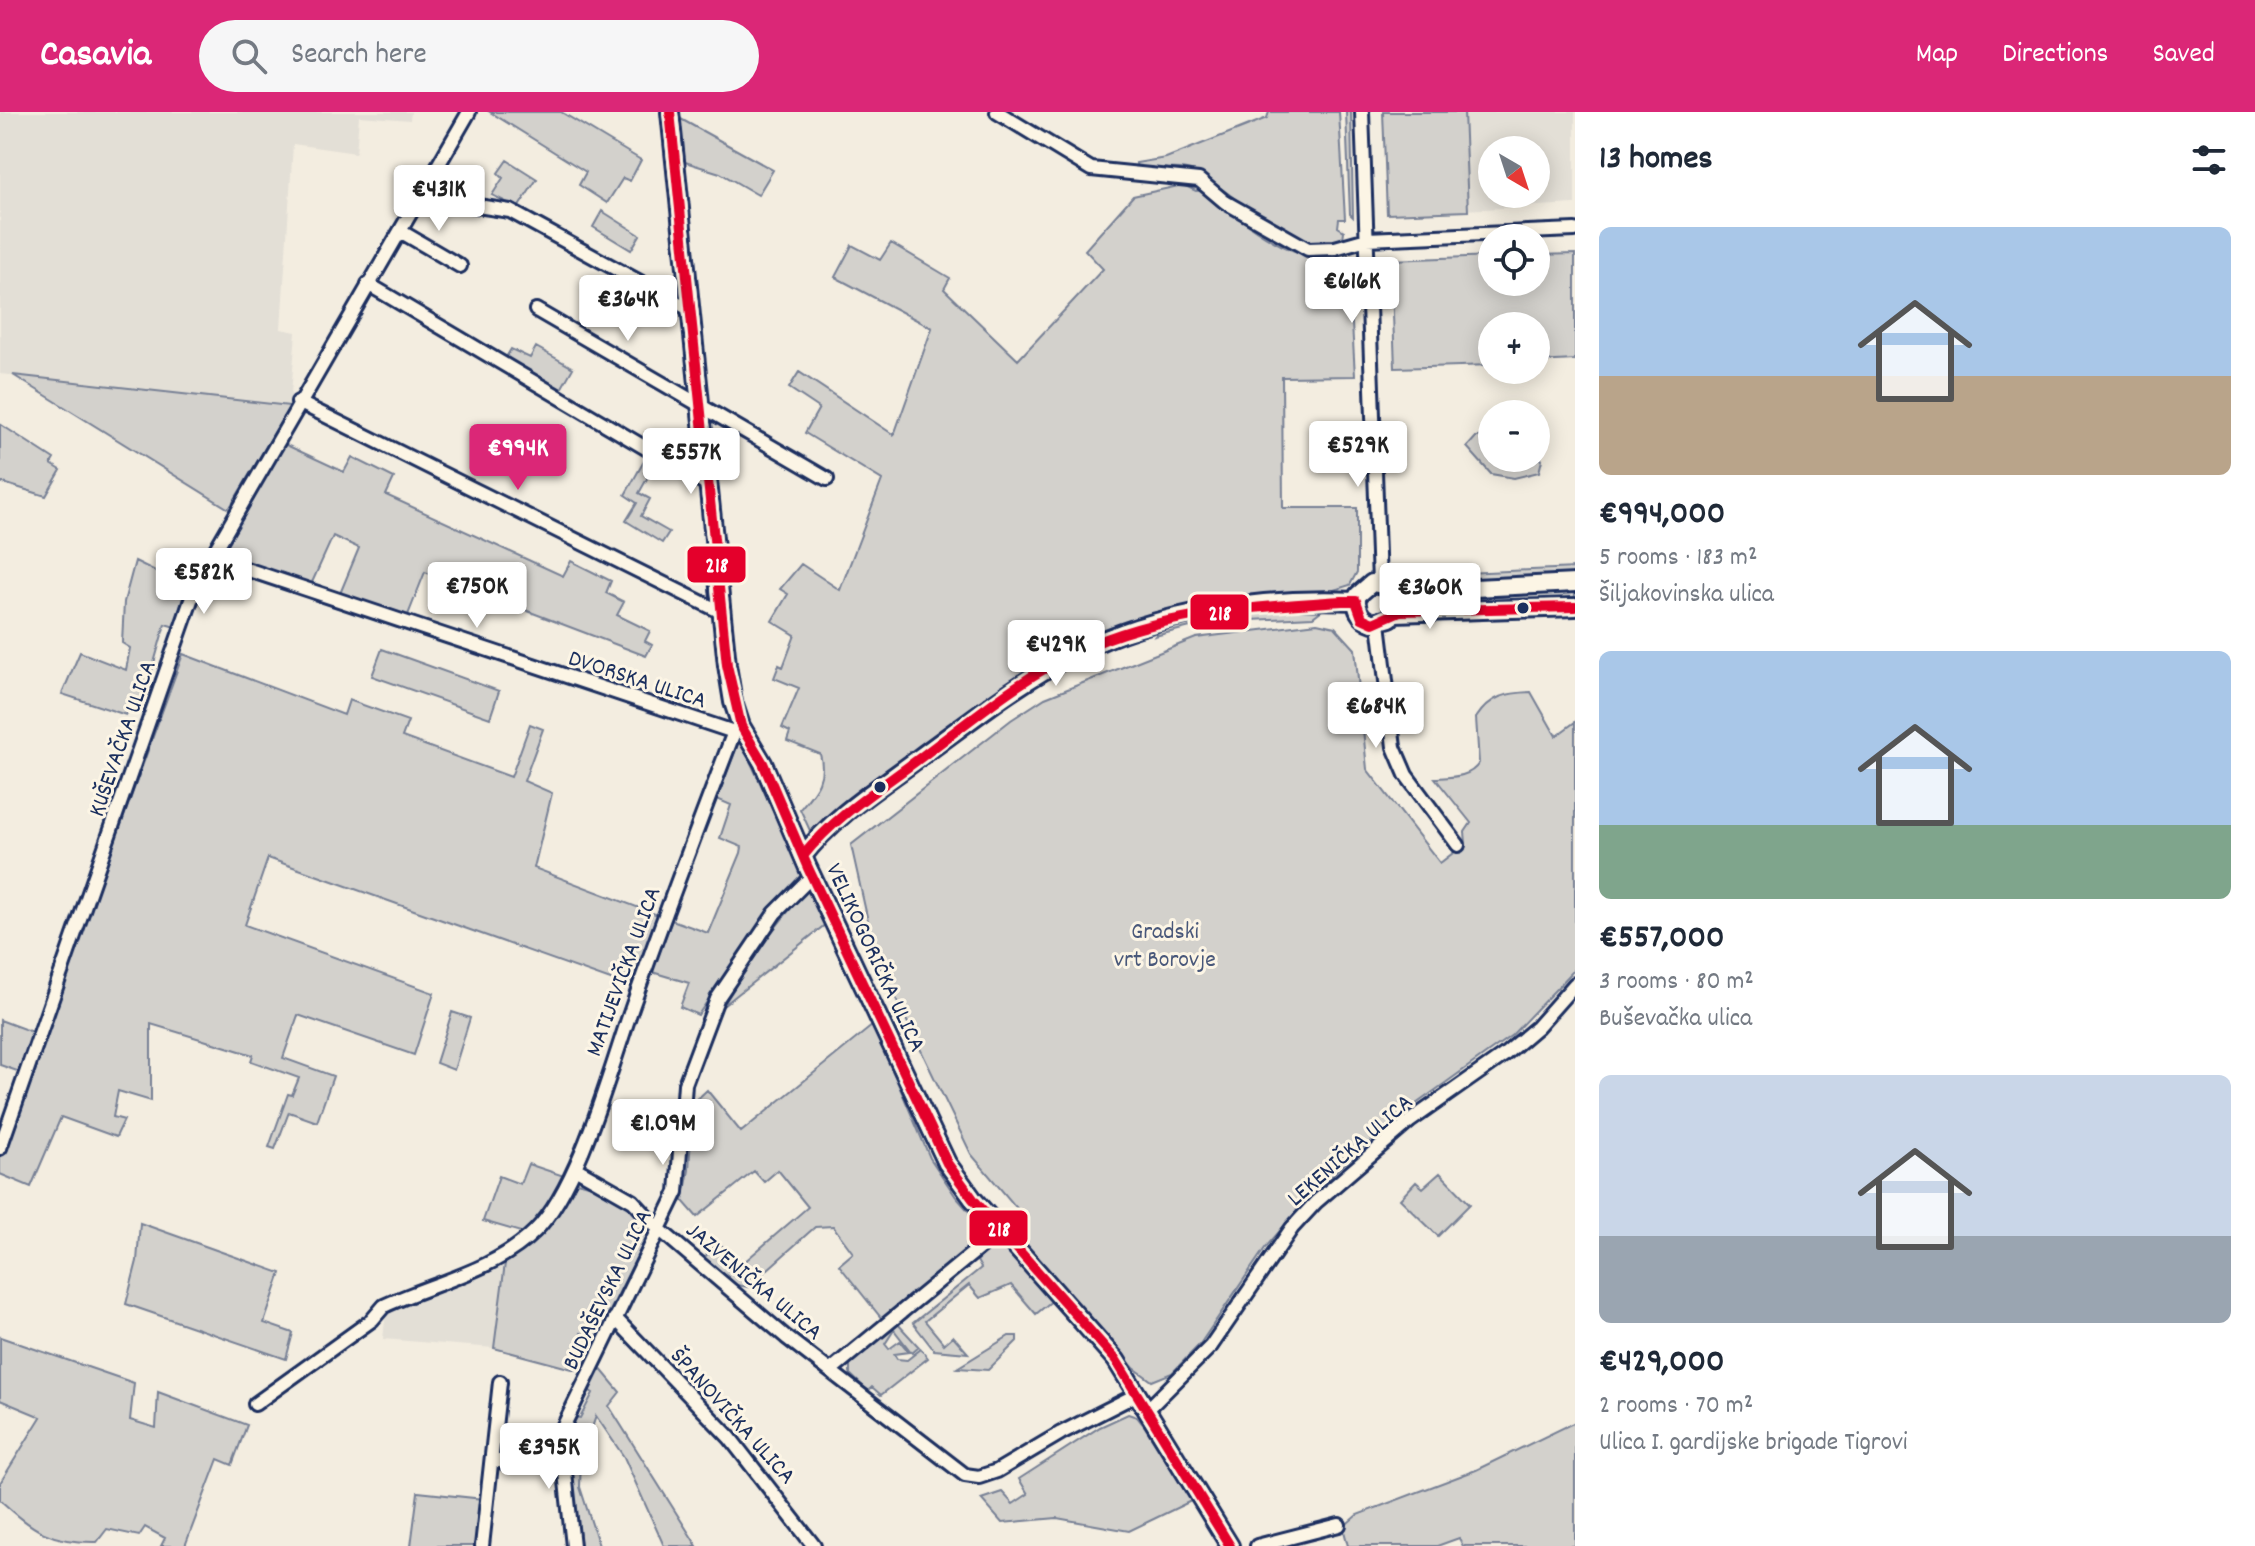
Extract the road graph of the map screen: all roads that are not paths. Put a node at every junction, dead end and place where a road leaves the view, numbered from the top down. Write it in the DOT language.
graph roads {
  1 [pos="469,112"];
  2 [pos="670,112"];
  3 [pos="997,112"];
  4 [pos="1362,112"];
  5 [pos="419,197"];
  6 [pos="1575,230"];
  7 [pos="400,231"];
  8 [pos="1367,239"];
  9 [pos="460,266"];
  10 [pos="368,284"];
  11 [pos="536,310"];
  12 [pos="691,310"];
  13 [pos="298,402"];
  14 [pos="702,407"];
  15 [pos="827,479"];
  16 [pos="710,486"];
  17 [pos="210,557"];
  18 [pos="1575,583"];
  19 [pos="1385,585"];
  20 [pos="1356,601"];
  21 [pos="1575,607"];
  22 [pos="723,613"];
  23 [pos="1394,613"];
  24 [pos="1379,623"];
  25 [pos="737,729"];
  26 [pos="1458,845"];
  27 [pos="803,856"];
  28 [pos="812,876"];
  29 [pos="1575,984"];
  30 [pos="1,1142"];
  31 [pos="575,1168"];
  32 [pos="659,1229"];
  33 [pos="1001,1230"];
  34 [pos="615,1318"];
  35 [pos="831,1370"];
  36 [pos="500,1382"];
  37 [pos="1138,1394"];
  38 [pos="255,1404"];
  39 [pos="1148,1409"];
  40 [pos="561,1432"];
  41 [pos="492,1460"];
  42 [pos="1339,1525"];
  43 [pos="482,1546"];
  44 [pos="573,1546"];
  45 [pos="814,1546"];
  46 [pos="1230,1546"];
  47 [pos="1257,1546"];
  1 -- 5 [label="street, KUŠEVAČKA ULICA"];
  2 -- 12 [label="street, VELIKOGORIČKA ULICA"];
  3 -- 8 [label="street"];
  4 -- 8 [label="street"];
  5 -- 7 [label="street, KUŠEVAČKA ULICA"];
  5 -- 12 [label="street"];
  6 -- 8 [label="street"];
  7 -- 9 [label="street"];
  7 -- 10 [label="street, KUŠEVAČKA ULICA"];
  8 -- 19 [label="street"];
  10 -- 13 [label="street, KUŠEVAČKA ULICA"];
  10 -- 16 [label="street"];
  11 -- 14 [label="street"];
  12 -- 14 [label="street, VELIKOGORIČKA ULICA"];
  13 -- 17 [label="street, KUŠEVAČKA ULICA"];
  13 -- 22 [label="street"];
  14 -- 15 [label="street"];
  14 -- 16 [label="street, VELIKOGORIČKA ULICA"];
  16 -- 22 [label="street, VELIKOGORIČKA ULICA"];
  17 -- 25 [label="street, DVORSKA ULICA"];
  17 -- 30 [label="street, KUŠEVAČKA ULICA"];
  18 -- 19 [label="street"];
  19 -- 20 [label="street"];
  19 -- 23 [label="street"];
  20 -- 24 [label="street"];
  20 -- 27 [label="street"];
  21 -- 23 [label="street"];
  22 -- 25 [label="street, VELIKOGORIČKA ULICA"];
  23 -- 24 [label="street"];
  24 -- 26 [label="street"];
  25 -- 27 [label="street, VELIKOGORIČKA ULICA"];
  25 -- 31 [label="street, MATIJEVIČKA ULICA"];
  27 -- 28 [label="street, VELIKOGORIČKA ULICA"];
  28 -- 32 [label="street, BUDAŠEVSKA ULICA"];
  28 -- 33 [label="street, VELIKOGORIČKA ULICA"];
  29 -- 39 [label="street, LEKENIČKA ULICA"];
  31 -- 32 [label="street, JAZVENIČKA ULICA"];
  31 -- 38 [label="street, MATIJEVIČKA ULICA"];
  32 -- 34 [label="street, BUDAŠEVSKA ULICA"];
  32 -- 35 [label="street, JAZVENIČKA ULICA"];
  33 -- 35 [label="street, JAZVENIČKA ULICA"];
  33 -- 37 [label="street, VELIKOGORIČKA ULICA"];
  34 -- 40 [label="street, BUDAŠEVSKA ULICA"];
  34 -- 45 [label="street, ŠPANOVIČKA ULICA"];
  35 -- 37 [label="street, JAZVENIČKA ULICA"];
  36 -- 41 [label="street"];
  37 -- 39 [label="street, VELIKOGORIČKA ULICA"];
  39 -- 46 [label="street, VELIKOGORIČKA ULICA"];
  40 -- 41 [label="street, BUDAŠEVSKA ULICA"];
  40 -- 44 [label="street"];
  41 -- 43 [label="street"];
  42 -- 47 [label="street"];
}
